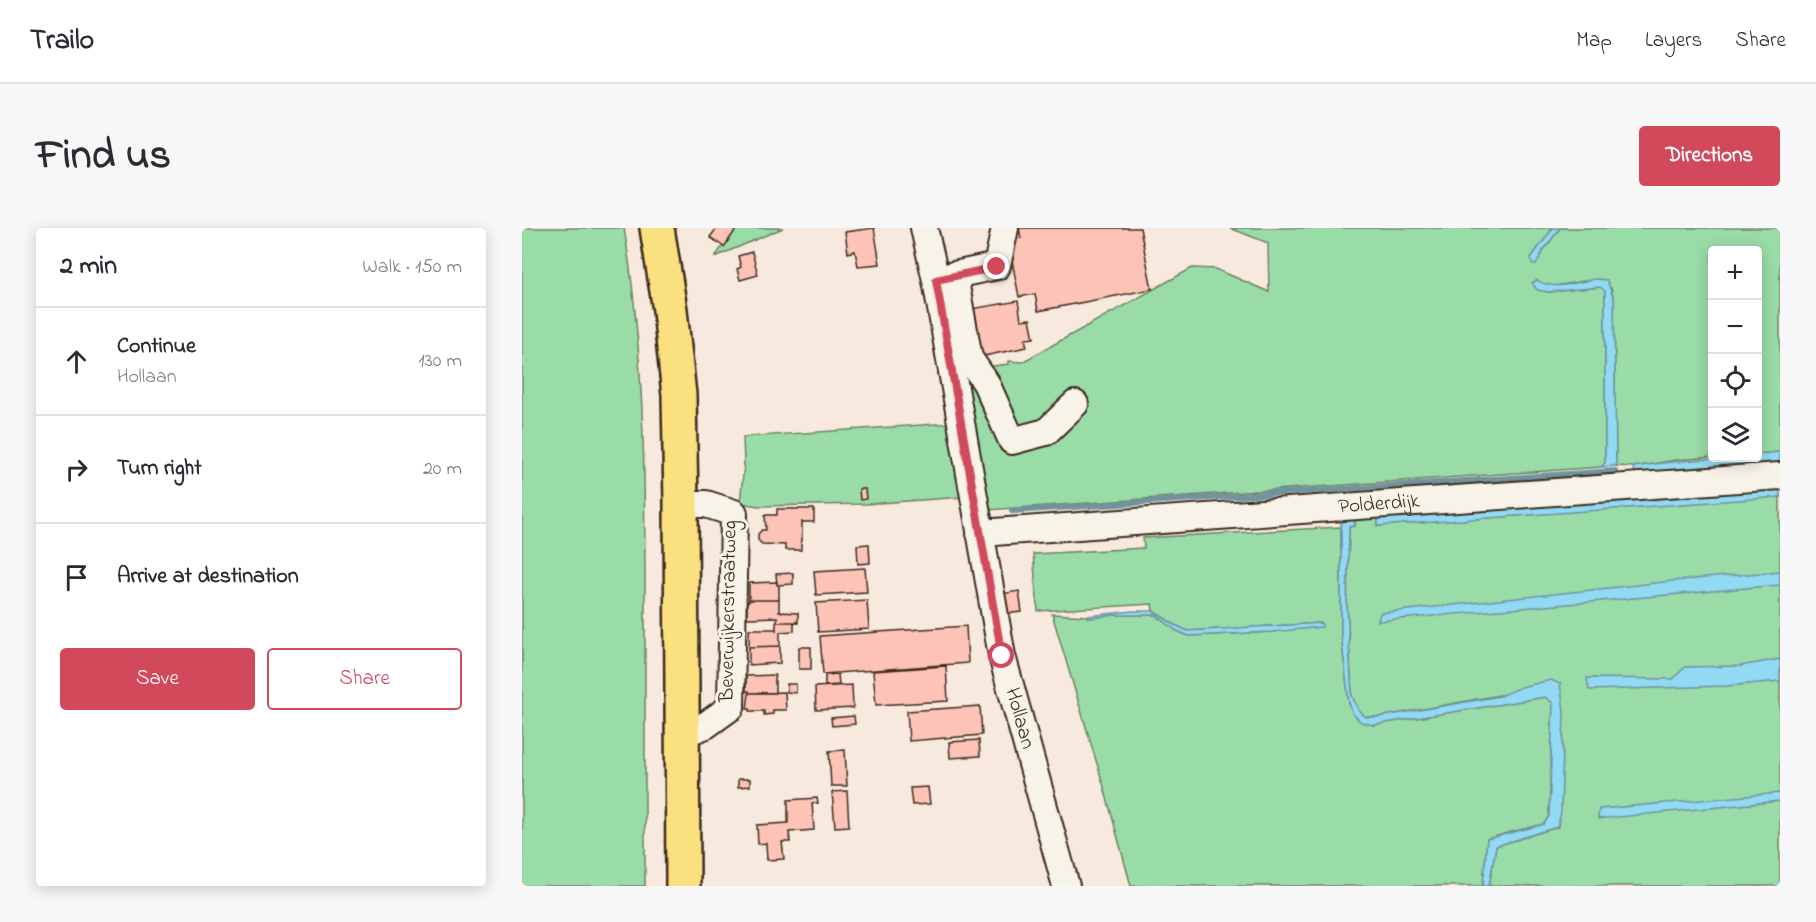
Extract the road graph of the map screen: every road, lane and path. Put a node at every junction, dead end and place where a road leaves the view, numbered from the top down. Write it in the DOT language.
graph roads {
  1 [pos="657,228"];
  2 [pos="924,228"];
  3 [pos="1005,228"];
  4 [pos="945,278"];
  5 [pos="1075,404"];
  6 [pos="1780,476"];
  7 [pos="681,504"];
  8 [pos="980,533"];
  9 [pos="682,734"];
  10 [pos="682,886"];
  11 [pos="1066,886"];
  1 -- 7 [label="main road"];
  2 -- 4 [label="street, Hollaan"];
  3 -- 4 [label="street"];
  4 -- 5 [label="street"];
  4 -- 8 [label="street, Hollaan"];
  6 -- 8 [label="street, Polderdijk"];
  7 -- 9 [label="main road"];
  7 -- 9 [label="street, Beverwijkerstraatweg"];
  8 -- 11 [label="street, Hollaan"];
  9 -- 10 [label="main road"];
}
